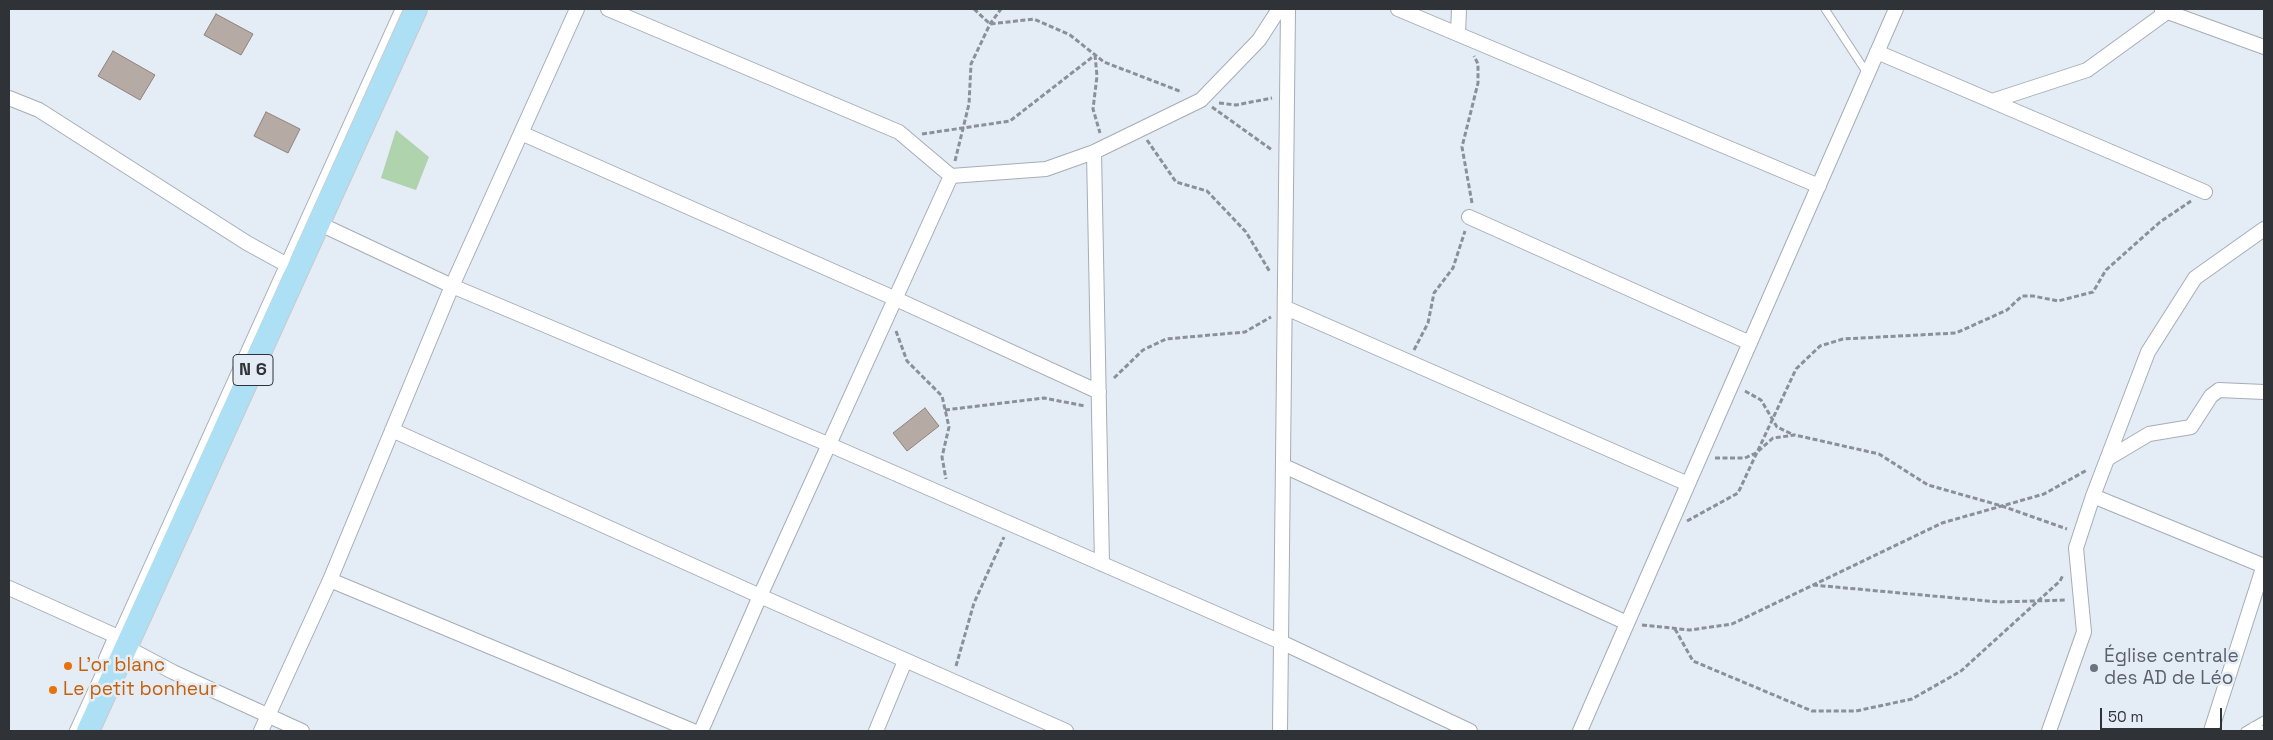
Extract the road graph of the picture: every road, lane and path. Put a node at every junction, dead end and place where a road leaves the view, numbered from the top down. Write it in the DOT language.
graph roads {
  1 [pos="399,9"];
  2 [pos="416,9"];
  3 [pos="577,9"];
  4 [pos="608,9"];
  5 [pos="974,9"];
  6 [pos="1001,9"];
  7 [pos="1279,9"];
  8 [pos="1288,9"];
  9 [pos="1398,9"];
  10 [pos="1459,9"];
  11 [pos="1825,9"];
  12 [pos="1896,9"];
  13 [pos="2165,10"];
  14 [pos="990,24"];
  15 [pos="1458,34"];
  16 [pos="2264,47"];
  17 [pos="1877,52"];
  18 [pos="1095,55"];
  19 [pos="1867,74"];
  20 [pos="1288,95"];
  21 [pos="9,98"];
  22 [pos="1201,100"];
  23 [pos="1992,101"];
  24 [pos="964,127"];
  25 [pos="1140,129"];
  26 [pos="899,132"];
  27 [pos="521,133"];
  28 [pos="1099,149"];
  29 [pos="1287,160"];
  30 [pos="951,176"];
  31 [pos="1819,186"];
  32 [pos="2205,192"];
  33 [pos="1469,217"];
  34 [pos="320,224"];
  35 [pos="2264,229"];
  36 [pos="291,267"];
  37 [pos="1271,274"];
  38 [pos="452,286"];
  39 [pos="896,298"];
  40 [pos="1286,308"];
  41 [pos="889,313"];
  42 [pos="1750,343"];
  43 [pos="1408,362"];
  44 [pos="1732,384"];
  45 [pos="1099,392"];
  46 [pos="2264,392"];
  47 [pos="1099,409"];
  48 [pos="945,410"];
  49 [pos="1772,420"];
  50 [pos="392,430"];
  51 [pos="1794,435"];
  52 [pos="830,445"];
  53 [pos="1756,453"];
  54 [pos="1700,458"];
  55 [pos="2107,459"];
  56 [pos="1284,466"];
  57 [pos="1688,484"];
  58 [pos="2093,496"];
  59 [pos="948,497"];
  60 [pos="2002,506"];
  61 [pos="1010,524"];
  62 [pos="1667,532"];
  63 [pos="2081,534"];
  64 [pos="2076,548"];
  65 [pos="1102,564"];
  66 [pos="2264,566"];
  67 [pos="330,580"];
  68 [pos="1813,585"];
  69 [pos="9,588"];
  70 [pos="760,596"];
  71 [pos="2039,600"];
  72 [pos="2081,600"];
  73 [pos="1627,624"];
  74 [pos="1674,628"];
  75 [pos="1281,642"];
  76 [pos="117,652"];
  77 [pos="905,661"];
  78 [pos="952,682"];
  79 [pos="268,716"];
  80 [pos="2264,720"];
  81 [pos="2253,726"];
  82 [pos="2264,730"];
  83 [pos="73,731"];
  84 [pos="88,731"];
  85 [pos="261,731"];
  86 [pos="302,731"];
  87 [pos="693,731"];
  88 [pos="702,731"];
  89 [pos="876,731"];
  90 [pos="1066,731"];
  91 [pos="1280,731"];
  92 [pos="1470,731"];
  93 [pos="1580,731"];
  94 [pos="2049,731"];
  95 [pos="2211,731"];
  96 [pos="2245,731"];
  1 -- 36 [label="lane"];
  2 -- 34 [label="main road, N 6"];
  3 -- 27 [label="street"];
  4 -- 26 [label="street"];
  5 -- 14 [label="path"];
  6 -- 14 [label="path"];
  7 -- 22 [label="street"];
  8 -- 20 [label="street"];
  9 -- 15 [label="street"];
  10 -- 15 [label="street"];
  11 -- 19 [label="lane"];
  12 -- 17 [label="street"];
  13 -- 16 [label="street"];
  13 -- 23 [label="street"];
  14 -- 18 [label="path"];
  14 -- 24 [label="path"];
  15 -- 31 [label="street"];
  15 -- 33 [label="path"];
  17 -- 19 [label="street"];
  17 -- 23 [label="street"];
  18 -- 22 [label="path"];
  18 -- 24 [label="path"];
  18 -- 28 [label="path"];
  19 -- 31 [label="street"];
  20 -- 22 [label="path"];
  20 -- 29 [label="street"];
  21 -- 36 [label="street"];
  22 -- 25 [label="street"];
  22 -- 29 [label="path"];
  23 -- 32 [label="street"];
  24 -- 26 [label="path"];
  24 -- 30 [label="path"];
  25 -- 28 [label="street"];
  25 -- 37 [label="path"];
  26 -- 30 [label="street"];
  27 -- 38 [label="street"];
  27 -- 39 [label="street"];
  28 -- 30 [label="street"];
  28 -- 45 [label="street"];
  29 -- 40 [label="street"];
  30 -- 39 [label="street"];
  31 -- 42 [label="street"];
  32 -- 49 [label="path"];
  33 -- 42 [label="street"];
  33 -- 43 [label="path"];
  34 -- 36 [label="main road, N 6"];
  34 -- 38 [label="street"];
  35 -- 55 [label="street"];
  36 -- 76 [label="main road, N 6"];
  38 -- 50 [label="street"];
  38 -- 52 [label="street"];
  39 -- 41 [label="street"];
  39 -- 45 [label="street"];
  40 -- 43 [label="street"];
  40 -- 45 [label="path"];
  40 -- 56 [label="street"];
  41 -- 48 [label="path"];
  41 -- 52 [label="street"];
  42 -- 44 [label="street"];
  43 -- 57 [label="street"];
  44 -- 49 [label="path"];
  44 -- 54 [label="street"];
  45 -- 47 [label="street"];
  46 -- 55 [label="street"];
  47 -- 48 [label="path"];
  47 -- 65 [label="street"];
  48 -- 59 [label="path"];
  49 -- 51 [label="path"];
  49 -- 53 [label="path"];
  50 -- 67 [label="street"];
  50 -- 70 [label="street"];
  51 -- 53 [label="path"];
  51 -- 60 [label="path"];
  52 -- 59 [label="street"];
  52 -- 70 [label="street"];
  53 -- 54 [label="path"];
  53 -- 62 [label="path"];
  54 -- 57 [label="street"];
  55 -- 58 [label="street"];
  55 -- 60 [label="path"];
  56 -- 73 [label="street"];
  56 -- 75 [label="street"];
  57 -- 62 [label="street"];
  58 -- 63 [label="street"];
  58 -- 66 [label="street"];
  59 -- 61 [label="street"];
  60 -- 63 [label="path"];
  60 -- 68 [label="path"];
  61 -- 65 [label="street"];
  61 -- 78 [label="path"];
  62 -- 73 [label="street"];
  63 -- 64 [label="street"];
  64 -- 71 [label="path"];
  64 -- 72 [label="street"];
  65 -- 75 [label="street"];
  66 -- 95 [label="street"];
  67 -- 79 [label="street"];
  67 -- 87 [label="street"];
  68 -- 71 [label="path"];
  68 -- 74 [label="path"];
  69 -- 76 [label="street"];
  70 -- 77 [label="street"];
  70 -- 88 [label="street"];
  71 -- 72 [label="path"];
  71 -- 74 [label="path"];
  72 -- 94 [label="street"];
  73 -- 74 [label="path"];
  73 -- 93 [label="street"];
  75 -- 91 [label="street"];
  75 -- 92 [label="street"];
  76 -- 79 [label="street"];
  76 -- 83 [label="lane"];
  76 -- 84 [label="main road, N 6"];
  77 -- 78 [label="street"];
  77 -- 89 [label="street"];
  78 -- 90 [label="street"];
  79 -- 85 [label="street"];
  79 -- 86 [label="street"];
  80 -- 81 [label="lane"];
  81 -- 82 [label="lane"];
  81 -- 96 [label="lane"];
}
